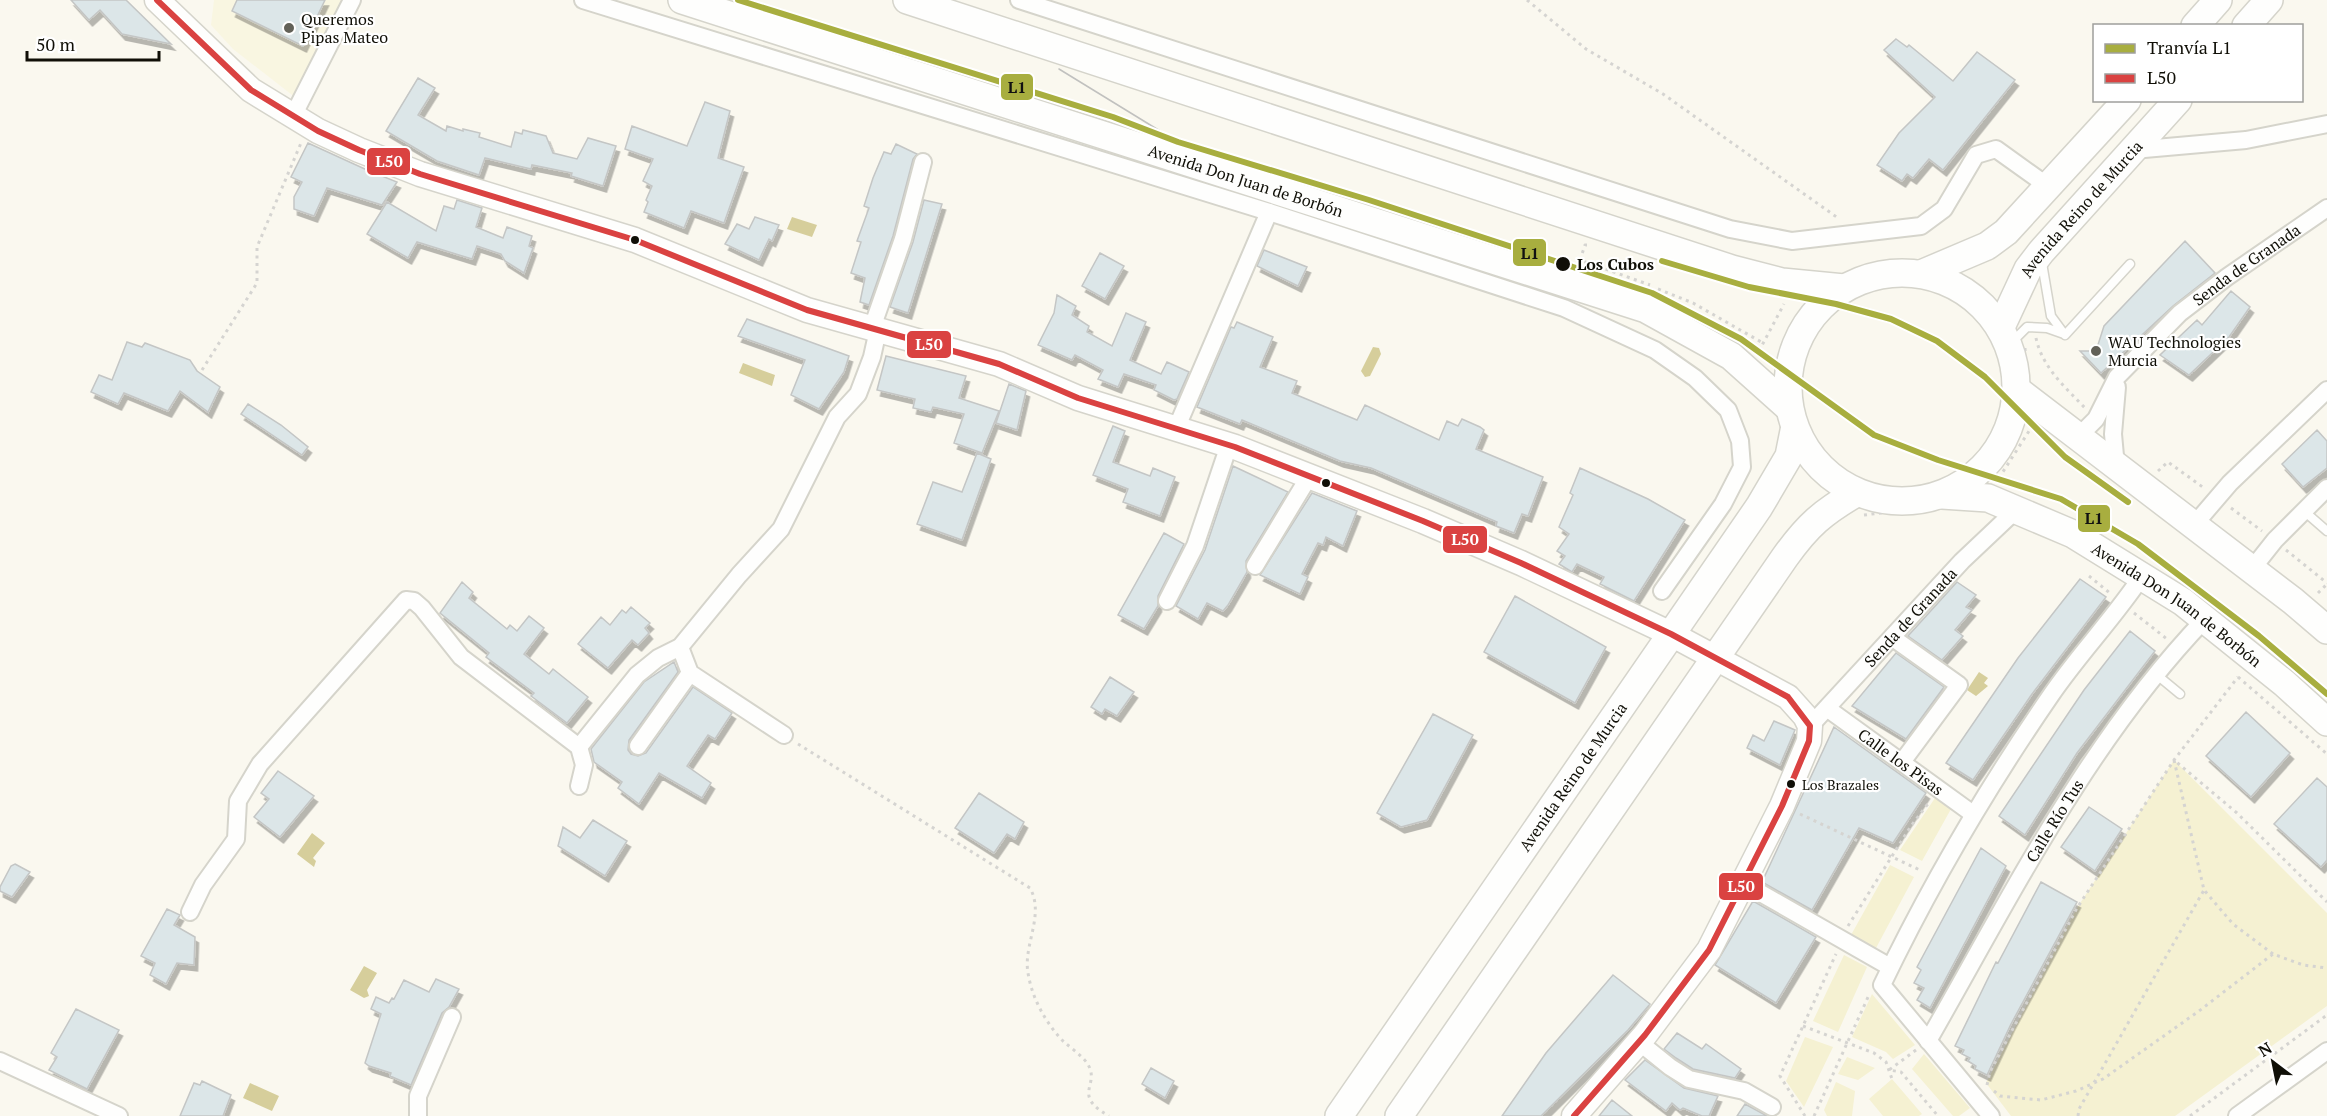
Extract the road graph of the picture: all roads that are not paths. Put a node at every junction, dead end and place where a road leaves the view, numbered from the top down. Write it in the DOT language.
graph roads {
  1 [pos="157,0"];
  2 [pos="352,0"];
  3 [pos="583,0"];
  4 [pos="681,0"];
  5 [pos="907,0"];
  6 [pos="1019,0"];
  7 [pos="2218,0"];
  8 [pos="2269,0"];
  9 [pos="2197,24"];
  10 [pos="2248,24"];
  11 [pos="2125,102"];
  12 [pos="2176,102"];
  13 [pos="301,120"];
  14 [pos="2327,124"];
  15 [pos="2133,150"];
  16 [pos="923,162"];
  17 [pos="2049,187"];
  18 [pos="2327,208"];
  19 [pos="1269,212"];
  20 [pos="2041,252"];
  21 [pos="2130,264"];
  22 [pos="1921,274"];
  23 [pos="1844,288"];
  24 [pos="875,329"];
  25 [pos="2011,334"];
  26 [pos="2065,334"];
  27 [pos="2117,377"];
  28 [pos="2327,390"];
  29 [pos="2028,398"];
  30 [pos="1791,419"];
  31 [pos="2087,427"];
  32 [pos="1176,429"];
  33 [pos="1229,445"];
  34 [pos="2116,467"];
  35 [pos="1310,475"];
  36 [pos="2327,488"];
  37 [pos="1934,501"];
  38 [pos="1858,504"];
  39 [pos="2016,510"];
  40 [pos="2304,511"];
  41 [pos="2194,525"];
  42 [pos="2327,531"];
  43 [pos="1254,566"];
  44 [pos="2252,569"];
  45 [pos="2142,576"];
  46 [pos="1662,591"];
  47 [pos="1167,601"];
  48 [pos="2205,619"];
  49 [pos="2327,630"];
  50 [pos="1671,634"];
  51 [pos="1893,638"];
  52 [pos="680,647"];
  53 [pos="1715,658"];
  54 [pos="690,673"];
  55 [pos="2157,675"];
  56 [pos="2180,694"];
  57 [pos="1828,709"];
  58 [pos="2327,723"];
  59 [pos="1810,726"];
  60 [pos="784,735"];
  61 [pos="638,746"];
  62 [pos="579,747"];
  63 [pos="1902,762"];
  64 [pos="579,786"];
  65 [pos="1973,814"];
  66 [pos="1743,883"];
  67 [pos="190,912"];
  68 [pos="1890,967"];
  69 [pos="452,1017"];
  70 [pos="1928,1041"];
  71 [pos="1639,1042"];
  72 [pos="2327,1051"];
  73 [pos="0,1061"];
  74 [pos="1772,1107"];
  75 [pos="119,1116"];
  76 [pos="418,1116"];
  77 [pos="1339,1116"];
  78 [pos="1399,1116"];
  79 [pos="1574,1116"];
  80 [pos="1991,1116"];
  81 [pos="2236,1116"];
  1 -- 13 [label="street"];
  2 -- 13 [label="street"];
  3 -- 19 [label="street"];
  4 -- 30 [label="main road, Avenida Don Juan de Borbón"];
  5 -- 23 [label="main road"];
  6 -- 17 [label="street"];
  7 -- 9 [label="main road"];
  8 -- 10 [label="main road"];
  11 -- 17 [label="main road"];
  12 -- 15 [label="main road, Avenida Reino de Murcia"];
  13 -- 24 [label="street"];
  14 -- 15 [label="street"];
  15 -- 20 [label="main road, Avenida Reino de Murcia"];
  16 -- 24 [label="street"];
  17 -- 22 [label="main road"];
  18 -- 27 [label="street, Senda de Granada"];
  19 -- 32 [label="street"];
  19 -- 46 [label="street"];
  20 -- 25 [label="main road, Avenida Reino de Murcia"];
  20 -- 26 [label="lane"];
  21 -- 26 [label="lane"];
  22 -- 23 [label="main road"];
  22 -- 25 [label="main road"];
  23 -- 30 [label="main road, Avenida Reino de Murcia"];
  24 -- 32 [label="street"];
  24 -- 52 [label="street"];
  25 -- 26 [label="lane"];
  25 -- 29 [label="main road"];
  27 -- 31 [label="street, Senda de Granada"];
  27 -- 34 [label="street"];
  28 -- 41 [label="street"];
  29 -- 31 [label="main road"];
  29 -- 37 [label="main road"];
  30 -- 38 [label="main road, Avenida Don Juan de Borbón"];
  30 -- 50 [label="main road, Avenida Reino de Murcia"];
  31 -- 34 [label="main road"];
  32 -- 33 [label="street"];
  33 -- 35 [label="street"];
  33 -- 47 [label="street"];
  34 -- 41 [label="main road"];
  35 -- 43 [label="street"];
  35 -- 50 [label="street"];
  36 -- 40 [label="street"];
  37 -- 38 [label="main road"];
  37 -- 39 [label="main road, Avenida Don Juan de Borbón"];
  38 -- 53 [label="main road"];
  39 -- 45 [label="main road, Avenida Don Juan de Borbón"];
  39 -- 51 [label="street, Senda de Granada"];
  40 -- 42 [label="lane"];
  40 -- 44 [label="street"];
  41 -- 44 [label="main road"];
  44 -- 49 [label="main road"];
  45 -- 48 [label="main road, Avenida Don Juan de Borbón"];
  45 -- 65 [label="street"];
  48 -- 55 [label="street, Calle Río Tus"];
  48 -- 58 [label="main road, Avenida Don Juan de Borbón"];
  50 -- 53 [label="street"];
  50 -- 77 [label="main road, Avenida Reino de Murcia"];
  51 -- 57 [label="street, Senda de Granada"];
  51 -- 63 [label="street"];
  52 -- 54 [label="street"];
  52 -- 62 [label="street"];
  53 -- 59 [label="street"];
  53 -- 78 [label="main road"];
  54 -- 60 [label="street"];
  54 -- 61 [label="street"];
  55 -- 56 [label="lane"];
  55 -- 70 [label="street, Calle Río Tus"];
  57 -- 59 [label="street, Senda de Granada"];
  57 -- 63 [label="street, Calle los Pisas"];
  59 -- 66 [label="street"];
  62 -- 64 [label="street"];
  62 -- 67 [label="street"];
  63 -- 65 [label="street, Calle los Pisas"];
  65 -- 68 [label="street"];
  66 -- 68 [label="street"];
  66 -- 71 [label="street"];
  68 -- 70 [label="street"];
  69 -- 76 [label="street"];
  70 -- 80 [label="street"];
  71 -- 74 [label="street"];
  71 -- 79 [label="street"];
  72 -- 81 [label="street"];
  73 -- 75 [label="street"];
}
